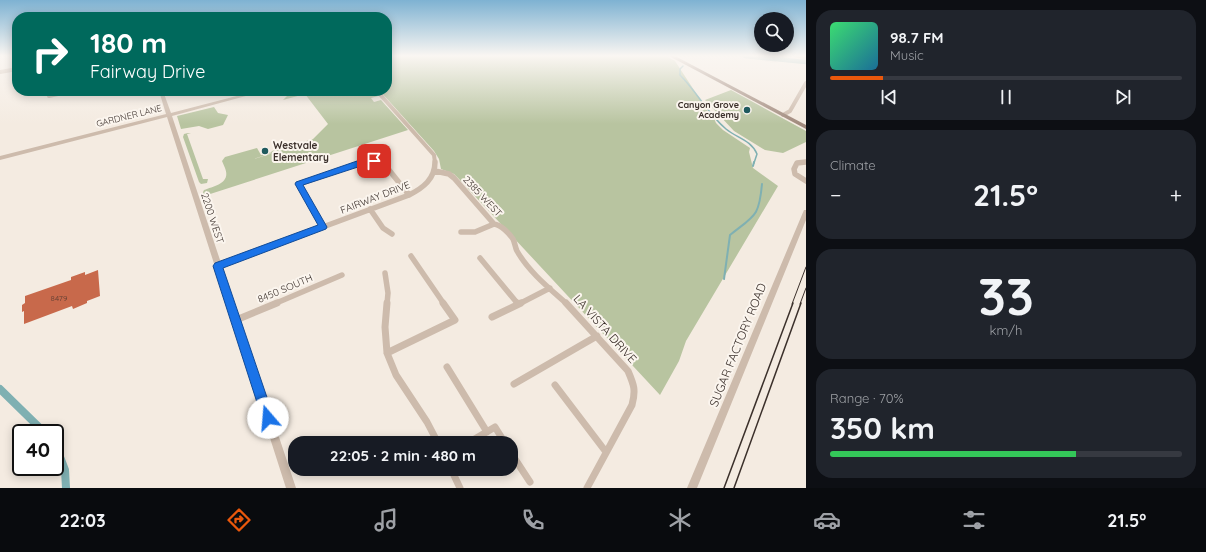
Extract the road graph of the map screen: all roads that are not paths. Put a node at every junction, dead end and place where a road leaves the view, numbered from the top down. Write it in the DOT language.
graph roads {
  1 [pos="715,79"];
  2 [pos="806,83"];
  3 [pos="162,96"];
  4 [pos="242,96"];
  5 [pos="382,96"];
  6 [pos="168,115"];
  7 [pos="783,115"];
  8 [pos="806,127"];
  9 [pos="0,158"];
  10 [pos="806,162"];
  11 [pos="435,171"];
  12 [pos="806,181"];
  13 [pos="409,195"];
  14 [pos="370,209"];
  15 [pos="806,212"];
  16 [pos="494,224"];
  17 [pos="323,227"];
  18 [pos="461,232"];
  19 [pos="392,234"];
  20 [pos="513,240"];
  21 [pos="411,256"];
  22 [pos="480,258"];
  23 [pos="218,266"];
  24 [pos="385,273"];
  25 [pos="342,275"];
  26 [pos="550,288"];
  27 [pos="518,304"];
  28 [pos="492,317"];
  29 [pos="236,320"];
  30 [pos="597,336"];
  31 [pos="387,353"];
  32 [pos="447,367"];
  33 [pos="514,384"];
  34 [pos="555,385"];
  35 [pos="487,432"];
  36 [pos="434,436"];
  37 [pos="480,436"];
  38 [pos="501,436"];
  39 [pos="606,452"];
  40 [pos="518,463"];
  41 [pos="455,476"];
  42 [pos="530,482"];
  43 [pos="291,488"];
  44 [pos="460,488"];
  45 [pos="587,488"];
  46 [pos="692,488"];
  1 -- 7 [label="main road"];
  2 -- 7 [label="street"];
  3 -- 6 [label="street, 2200 WEST"];
  4 -- 6 [label="street, GARDNER LANE"];
  5 -- 11 [label="street"];
  6 -- 9 [label="street, GARDNER LANE"];
  6 -- 23 [label="street, 2200 WEST"];
  7 -- 8 [label="main road"];
  10 -- 12 [label="street"];
  11 -- 13 [label="street, FAIRWAY DRIVE"];
  11 -- 16 [label="street, 2385 WEST"];
  13 -- 14 [label="street, FAIRWAY DRIVE"];
  13 -- 17 [label="street"];
  14 -- 17 [label="street, FAIRWAY DRIVE"];
  14 -- 19 [label="street"];
  15 -- 46 [label="street, SUGAR FACTORY ROAD"];
  16 -- 18 [label="street"];
  16 -- 20 [label="street, 2385 WEST"];
  17 -- 23 [label="street, FAIRWAY DRIVE"];
  20 -- 26 [label="street, LA VISTA DRIVE"];
  21 -- 31 [label="street"];
  22 -- 27 [label="street"];
  23 -- 29 [label="street, 2200 WEST"];
  24 -- 31 [label="street"];
  25 -- 29 [label="street, 8450 SOUTH"];
  26 -- 27 [label="street"];
  26 -- 30 [label="street, LA VISTA DRIVE"];
  27 -- 28 [label="street"];
  29 -- 43 [label="street, 2200 WEST"];
  30 -- 33 [label="street"];
  30 -- 39 [label="street, LA VISTA DRIVE"];
  31 -- 36 [label="street"];
  32 -- 35 [label="street"];
  34 -- 39 [label="street"];
  35 -- 37 [label="street"];
  35 -- 38 [label="street"];
  39 -- 45 [label="street, LA VISTA DRIVE"];
  40 -- 42 [label="street"];
  41 -- 44 [label="street"];
}
